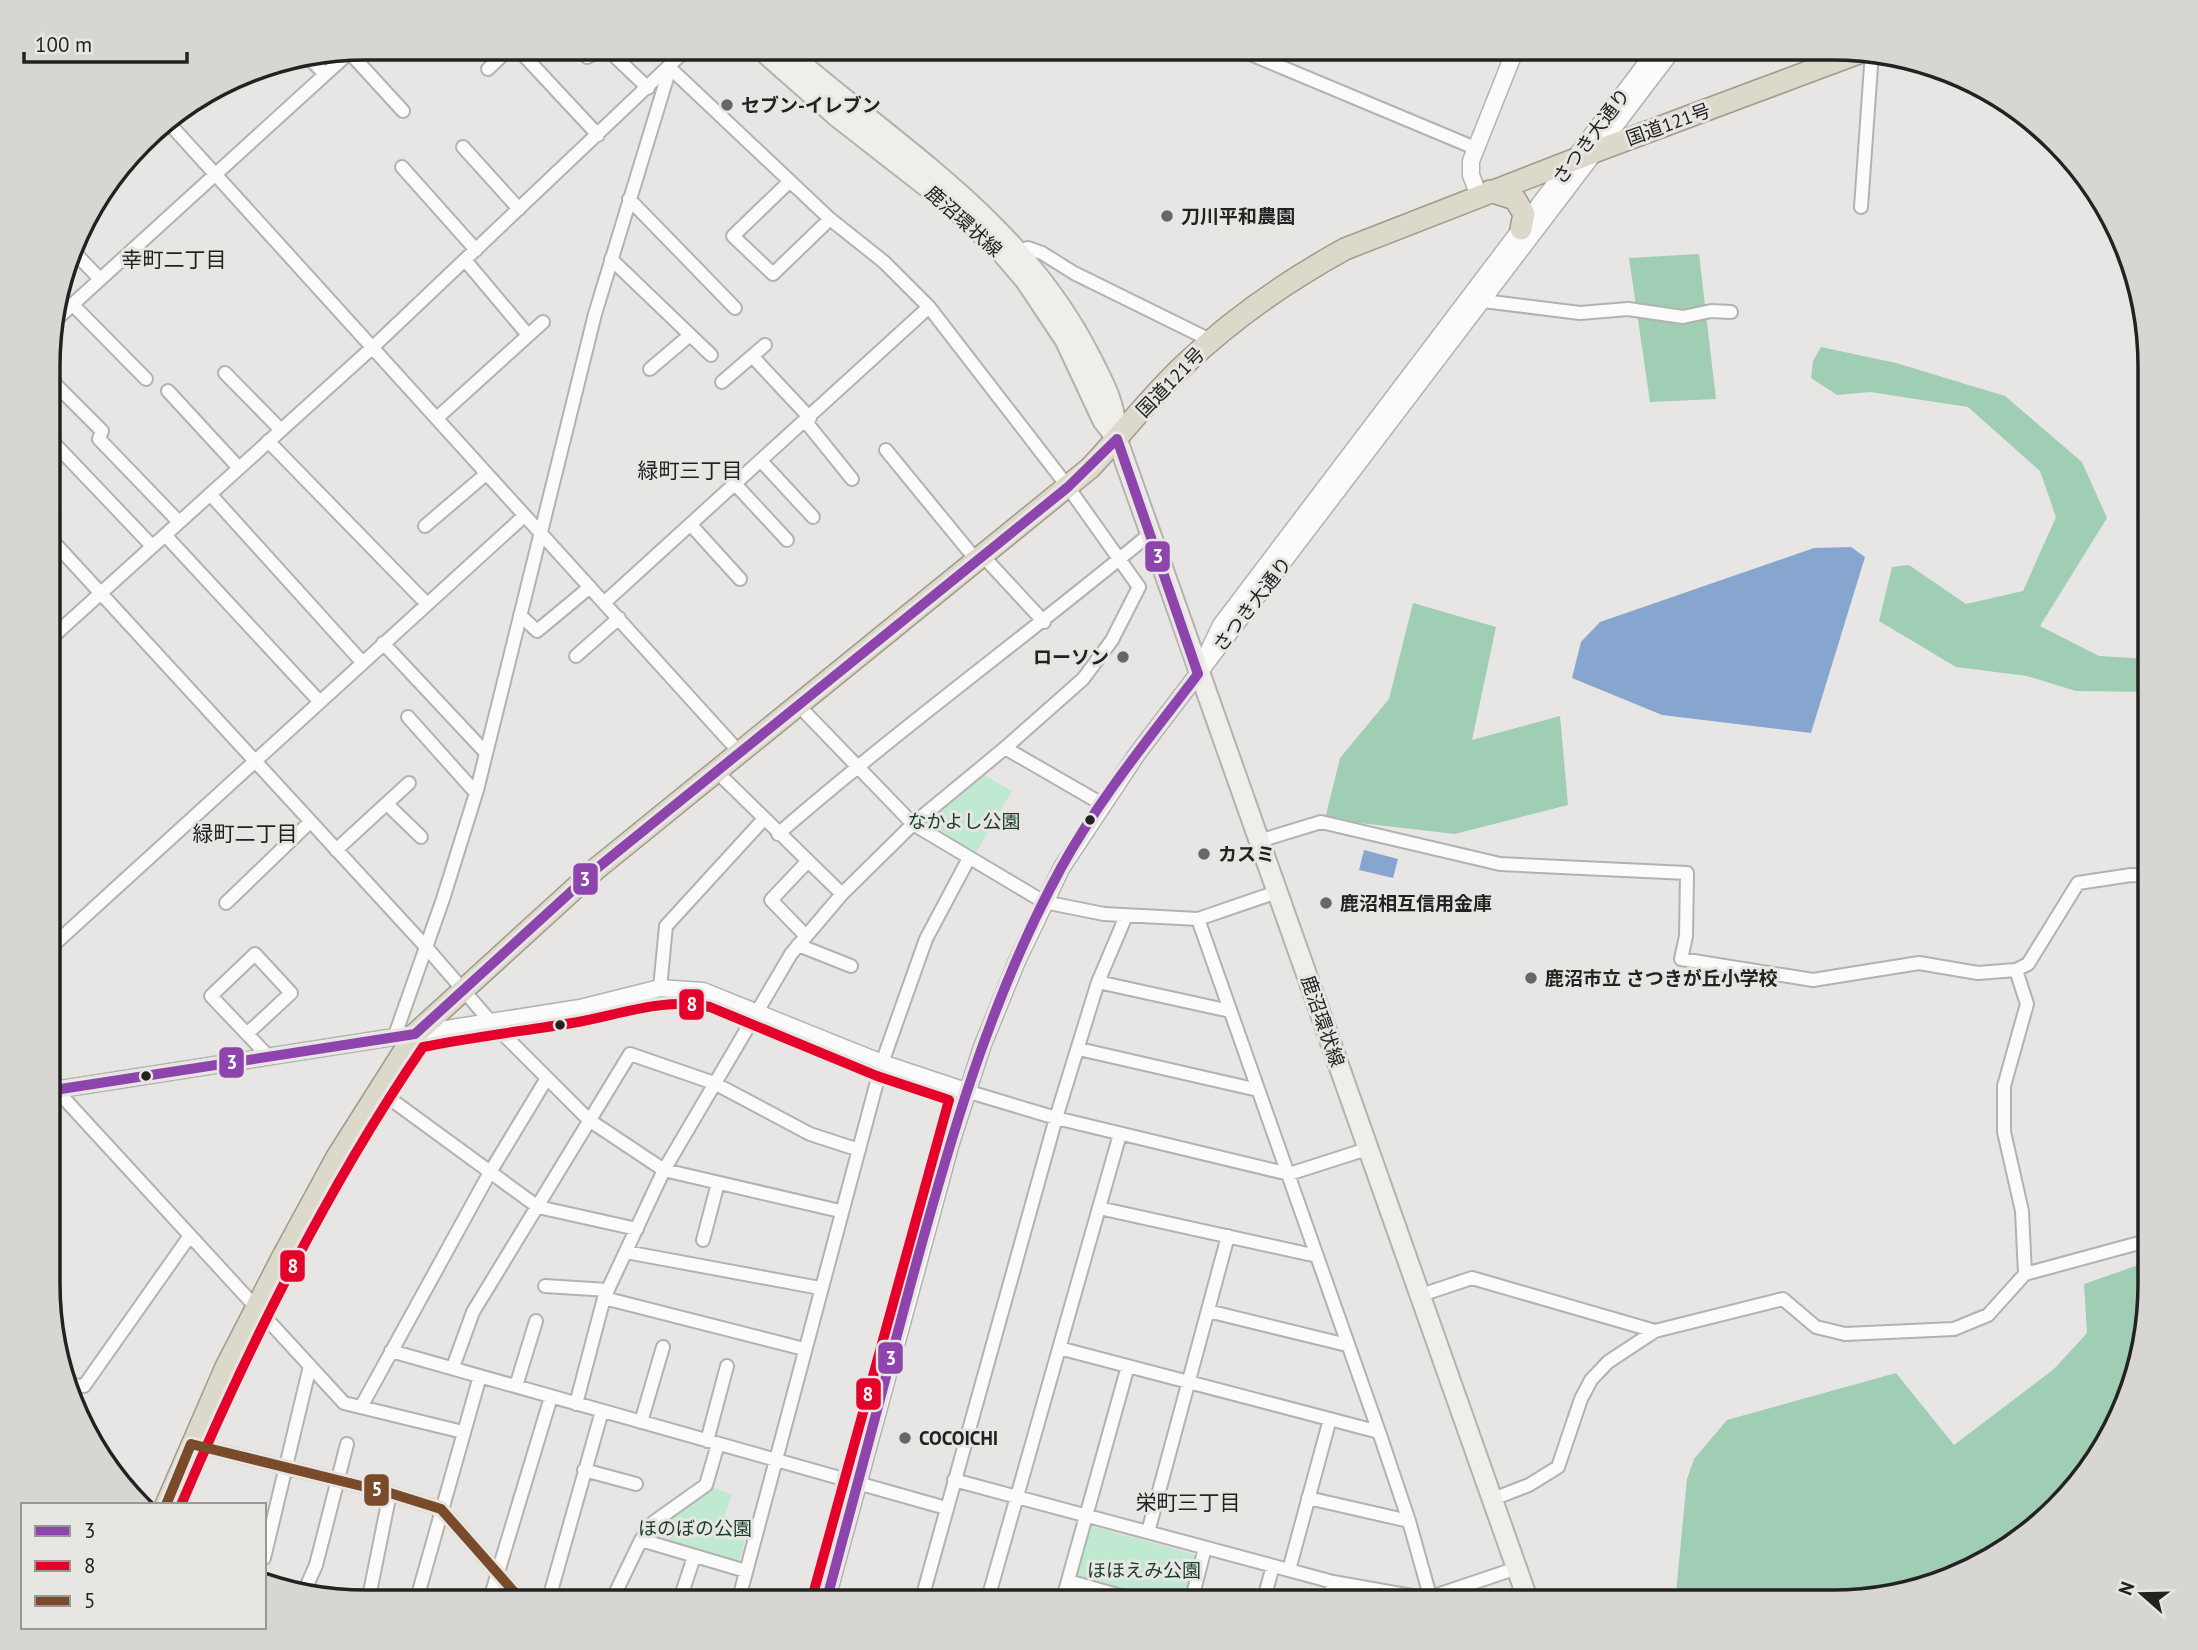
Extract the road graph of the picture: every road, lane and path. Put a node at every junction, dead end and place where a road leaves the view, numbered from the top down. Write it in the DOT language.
graph roads {
  1 [pos="359,60"];
  2 [pos="498,60"];
  3 [pos="526,60"];
  4 [pos="619,60"];
  5 [pos="677,60"];
  6 [pos="773,60"];
  7 [pos="798,60"];
  8 [pos="1265,60"];
  9 [pos="1511,60"];
  10 [pos="1649,60"];
  11 [pos="1665,60"];
  12 [pos="1840,60"];
  13 [pos="340,61"];
  14 [pos="1871,62"];
  15 [pos="315,64"];
  16 [pos="670,68"];
  17 [pos="488,69"];
  18 [pos="325,74"];
  19 [pos="648,88"];
  20 [pos="403,111"];
  21 [pos="173,128"];
  22 [pos="598,135"];
  23 [pos="463,147"];
  24 [pos="1475,148"];
  25 [pos="1599,150"];
  26 [pos="1573,159"];
  27 [pos="402,167"];
  28 [pos="214,174"];
  29 [pos="789,182"];
  30 [pos="1484,193"];
  31 [pos="629,200"];
  32 [pos="1861,207"];
  33 [pos="519,209"];
  34 [pos="830,219"];
  35 [pos="1521,229"];
  36 [pos="476,250"];
  37 [pos="1018,250"];
  38 [pos="80,258"];
  39 [pos="611,259"];
  40 [pos="465,260"];
  41 [pos="100,279"];
  42 [pos="1483,301"];
  43 [pos="72,304"];
  44 [pos="735,307"];
  45 [pos="929,307"];
  46 [pos="64,310"];
  47 [pos="1731,312"];
  48 [pos="543,322"];
  49 [pos="528,335"];
  50 [pos="690,335"];
  51 [pos="1210,341"];
  52 [pos="765,345"];
  53 [pos="373,347"];
  54 [pos="711,355"];
  55 [pos="752,356"];
  56 [pos="650,369"];
  57 [pos="225,373"];
  58 [pos="146,379"];
  59 [pos="722,382"];
  60 [pos="60,389"];
  61 [pos="168,391"];
  62 [pos="436,418"];
  63 [pos="808,420"];
  64 [pos="281,430"];
  65 [pos="1117,439"];
  66 [pos="268,441"];
  67 [pos="60,449"];
  68 [pos="886,450"];
  69 [pos="762,462"];
  70 [pos="239,468"];
  71 [pos="486,474"];
  72 [pos="852,479"];
  73 [pos="736,485"];
  74 [pos="1068,487"];
  75 [pos="209,494"];
  76 [pos="524,516"];
  77 [pos="813,517"];
  78 [pos="179,522"];
  79 [pos="691,525"];
  80 [pos="425,526"];
  81 [pos="1151,533"];
  82 [pos="165,535"];
  83 [pos="541,535"];
  84 [pos="788,540"];
  85 [pos="152,546"];
  86 [pos="60,549"];
  87 [pos="980,558"];
  88 [pos="1118,560"];
  89 [pos="740,579"];
  90 [pos="590,587"];
  91 [pos="100,593"];
  92 [pos="605,602"];
  93 [pos="426,604"];
  94 [pos="520,615"];
  95 [pos="619,618"];
  96 [pos="1044,622"];
  97 [pos="60,630"];
  98 [pos="383,643"];
  99 [pos="576,656"];
  100 [pos="362,662"];
  101 [pos="1198,674"];
  102 [pos="319,701"];
  103 [pos="799,706"];
  104 [pos="408,717"];
  105 [pos="1005,748"];
  106 [pos="486,753"];
  107 [pos="740,753"];
  108 [pos="253,761"];
  109 [pos="857,766"];
  110 [pos="717,772"];
  111 [pos="409,783"];
  112 [pos="476,793"];
  113 [pos="387,804"];
  114 [pos="1102,804"];
  115 [pos="763,820"];
  116 [pos="310,822"];
  117 [pos="913,824"];
  118 [pos="778,834"];
  119 [pos="421,837"];
  120 [pos="1259,841"];
  121 [pos="336,850"];
  122 [pos="968,860"];
  123 [pos="807,862"];
  124 [pos="2138,875"];
  125 [pos="1277,892"];
  126 [pos="842,894"];
  127 [pos="1044,902"];
  128 [pos="226,903"];
  129 [pos="1126,916"];
  130 [pos="1198,919"];
  131 [pos="60,939"];
  132 [pos="802,940"];
  133 [pos="426,947"];
  134 [pos="851,966"];
  135 [pos="2016,970"];
  136 [pos="1098,982"];
  137 [pos="660,988"];
  138 [pos="462,989"];
  139 [pos="757,1011"];
  140 [pos="1230,1011"];
  141 [pos="490,1021"];
  142 [pos="248,1033"];
  143 [pos="415,1034"];
  144 [pos="394,1038"];
  145 [pos="1079,1049"];
  146 [pos="268,1056"];
  147 [pos="882,1063"];
  148 [pos="547,1078"];
  149 [pos="714,1083"];
  150 [pos="60,1086"];
  151 [pos="378,1090"];
  152 [pos="1258,1090"];
  153 [pos="966,1091"];
  154 [pos="60,1097"];
  155 [pos="1056,1118"];
  156 [pos="589,1121"];
  157 [pos="1120,1134"];
  158 [pos="1367,1149"];
  159 [pos="859,1150"];
  160 [pos="664,1170"];
  161 [pos="489,1174"];
  162 [pos="1289,1174"];
  163 [pos="718,1183"];
  164 [pos="538,1207"];
  165 [pos="1099,1208"];
  166 [pos="841,1211"];
  167 [pos="637,1228"];
  168 [pos="1228,1236"];
  169 [pos="190,1237"];
  170 [pos="703,1240"];
  171 [pos="2138,1243"];
  172 [pos="626,1252"];
  173 [pos="1317,1256"];
  174 [pos="2025,1274"];
  175 [pos="545,1286"];
  176 [pos="820,1288"];
  177 [pos="606,1294"];
  178 [pos="1418,1296"];
  179 [pos="256,1308"];
  180 [pos="1208,1311"];
  181 [pos="536,1321"];
  182 [pos="1655,1331"];
  183 [pos="1347,1345"];
  184 [pos="663,1348"];
  185 [pos="1059,1348"];
  186 [pos="804,1349"];
  187 [pos="391,1350"];
  188 [pos="310,1366"];
  189 [pos="727,1366"];
  190 [pos="1128,1366"];
  191 [pos="453,1367"];
  192 [pos="480,1376"];
  193 [pos="1188,1382"];
  194 [pos="77,1386"];
  195 [pos="516,1386"];
  196 [pos="551,1397"];
  197 [pos="576,1404"];
  198 [pos="360,1407"];
  199 [pos="602,1411"];
  200 [pos="1330,1419"];
  201 [pos="641,1422"];
  202 [pos="463,1432"];
  203 [pos="1379,1432"];
  204 [pos="713,1442"];
  205 [pos="191,1444"];
  206 [pos="347,1444"];
  207 [pos="774,1460"];
  208 [pos="284,1467"];
  209 [pos="584,1469"];
  210 [pos="954,1480"];
  211 [pos="339,1481"];
  212 [pos="858,1481"];
  213 [pos="636,1483"];
  214 [pos="390,1493"];
  215 [pos="1017,1497"];
  216 [pos="1308,1498"];
  217 [pos="1493,1499"];
  218 [pos="167,1503"];
  219 [pos="946,1508"];
  220 [pos="441,1509"];
  221 [pos="1086,1515"];
  222 [pos="1409,1521"];
  223 [pos="1148,1532"];
  224 [pos="641,1540"];
  225 [pos="1205,1548"];
  226 [pos="266,1549"];
  227 [pos="694,1557"];
  228 [pos="1273,1566"];
  229 [pos="1517,1568"];
  230 [pos="1289,1570"];
  231 [pos="746,1571"];
  232 [pos="498,1575"];
  233 [pos="1068,1581"];
  234 [pos="1334,1582"];
  235 [pos="307,1585"];
  236 [pos="370,1590"];
  237 [pos="419,1590"];
  238 [pos="493,1590"];
  239 [pos="512,1590"];
  240 [pos="551,1590"];
  241 [pos="617,1590"];
  242 [pos="683,1590"];
  243 [pos="741,1590"];
  244 [pos="829,1590"];
  245 [pos="924,1590"];
  246 [pos="990,1590"];
  247 [pos="1065,1590"];
  248 [pos="1098,1590"];
  249 [pos="1194,1590"];
  250 [pos="1266,1590"];
  251 [pos="1332,1590"];
  252 [pos="1377,1590"];
  253 [pos="1428,1590"];
  254 [pos="1458,1590"];
  255 [pos="1525,1590"];
  1 -- 20 [label="street"];
  2 -- 17 [label="street"];
  3 -- 22 [label="street"];
  4 -- 19 [label="street"];
  5 -- 16 [label="street"];
  6 -- 65 [label="main road, 鹿沼環状線"];
  7 -- 37 [label="main road, 鹿沼環状線"];
  8 -- 24 [label="street"];
  9 -- 24 [label="street"];
  10 -- 26 [label="street, さつき大通り"];
  11 -- 25 [label="street, さつき大通り"];
  12 -- 25 [label="highway, 国道121号"];
  13 -- 18 [label="street"];
  14 -- 32 [label="street"];
  15 -- 18 [label="street"];
  16 -- 19 [label="street"];
  16 -- 29 [label="street"];
  16 -- 31 [label="street"];
  18 -- 28 [label="street"];
  19 -- 22 [label="street"];
  21 -- 28 [label="street"];
  22 -- 33 [label="street"];
  23 -- 33 [label="street"];
  24 -- 30 [label="street"];
  25 -- 26 [label="highway, 国道121号"];
  25 -- 42 [label="street, さつき大通り"];
  26 -- 30 [label="highway, 国道121号"];
  26 -- 35 [label="street, さつき大通り"];
  27 -- 36 [label="street"];
  28 -- 41 [label="street"];
  28 -- 53 [label="street"];
  29 -- 34 [label="street"];
  29 -- 34 [label="street"];
  30 -- 35 [label="highway"];
  30 -- 51 [label="highway, 国道121号"];
  31 -- 39 [label="street"];
  31 -- 44 [label="street"];
  33 -- 36 [label="street"];
  34 -- 45 [label="street"];
  35 -- 101 [label="street, さつき大通り"];
  36 -- 40 [label="street"];
  37 -- 51 [label="street"];
  37 -- 65 [label="main road, 鹿沼環状線"];
  38 -- 41 [label="street"];
  39 -- 50 [label="street"];
  39 -- 83 [label="street"];
  40 -- 49 [label="street"];
  40 -- 53 [label="street"];
  41 -- 43 [label="street"];
  42 -- 47 [label="street"];
  42 -- 101 [label="street, さつき大通り"];
  43 -- 46 [label="street"];
  43 -- 58 [label="street"];
  45 -- 63 [label="street"];
  45 -- 74 [label="street"];
  48 -- 49 [label="street"];
  49 -- 62 [label="street"];
  50 -- 54 [label="street"];
  50 -- 56 [label="street"];
  51 -- 65 [label="highway, 国道121号"];
  52 -- 55 [label="street"];
  53 -- 62 [label="street"];
  53 -- 64 [label="street"];
  55 -- 59 [label="street"];
  55 -- 63 [label="street"];
  57 -- 64 [label="street"];
  60 -- 78 [label="street"];
  61 -- 70 [label="street"];
  62 -- 71 [label="street"];
  63 -- 69 [label="street"];
  63 -- 72 [label="street"];
  64 -- 66 [label="street"];
  65 -- 74 [label="highway, 国道121号"];
  65 -- 81 [label="main road, 鹿沼環状線"];
  66 -- 70 [label="street"];
  66 -- 93 [label="street"];
  67 -- 85 [label="street"];
  68 -- 87 [label="street"];
  69 -- 73 [label="street"];
  69 -- 77 [label="street"];
  70 -- 75 [label="street"];
  71 -- 76 [label="street"];
  71 -- 80 [label="street"];
  73 -- 79 [label="street"];
  73 -- 84 [label="street"];
  74 -- 87 [label="highway, 国道121号"];
  74 -- 88 [label="street"];
  75 -- 78 [label="street"];
  75 -- 100 [label="street"];
  76 -- 83 [label="street"];
  76 -- 93 [label="street"];
  78 -- 82 [label="street"];
  79 -- 89 [label="street"];
  79 -- 92 [label="street"];
  81 -- 88 [label="street"];
  81 -- 101 [label="main road, 鹿沼環状線"];
  82 -- 85 [label="street"];
  82 -- 102 [label="street"];
  83 -- 90 [label="street"];
  83 -- 94 [label="street"];
  85 -- 91 [label="street"];
  86 -- 91 [label="street"];
  87 -- 96 [label="street"];
  87 -- 103 [label="highway, 国道121号"];
  88 -- 96 [label="street"];
  88 -- 105 [label="street"];
  90 -- 92 [label="street"];
  90 -- 94 [label="street"];
  91 -- 97 [label="street"];
  91 -- 108 [label="street"];
  92 -- 95 [label="street"];
  93 -- 98 [label="street"];
  94 -- 106 [label="street"];
  95 -- 99 [label="street"];
  95 -- 107 [label="street"];
  96 -- 109 [label="street"];
  98 -- 100 [label="street"];
  98 -- 106 [label="street"];
  100 -- 102 [label="street"];
  101 -- 114 [label="street"];
  101 -- 120 [label="main road, 鹿沼環状線"];
  102 -- 108 [label="street"];
  103 -- 107 [label="highway, 国道121号"];
  103 -- 109 [label="street"];
  104 -- 112 [label="street"];
  105 -- 114 [label="street"];
  105 -- 117 [label="street"];
  106 -- 112 [label="street"];
  107 -- 110 [label="highway, 国道121号"];
  108 -- 116 [label="street"];
  108 -- 131 [label="street"];
  109 -- 117 [label="street"];
  109 -- 118 [label="street"];
  110 -- 115 [label="street"];
  110 -- 138 [label="highway, 国道121号"];
  111 -- 113 [label="street"];
  112 -- 133 [label="street"];
  113 -- 119 [label="street"];
  113 -- 121 [label="street"];
  114 -- 127 [label="street"];
  115 -- 118 [label="street"];
  115 -- 137 [label="street"];
  116 -- 121 [label="street"];
  116 -- 128 [label="street"];
  117 -- 122 [label="street"];
  117 -- 126 [label="street"];
  118 -- 123 [label="street"];
  120 -- 125 [label="main road, 鹿沼環状線"];
  120 -- 135 [label="street"];
  121 -- 133 [label="street"];
  122 -- 127 [label="street"];
  122 -- 147 [label="street"];
  123 -- 126 [label="street"];
  123 -- 132 [label="street"];
  124 -- 135 [label="street"];
  125 -- 130 [label="street"];
  125 -- 158 [label="main road, 鹿沼環状線"];
  126 -- 132 [label="street"];
  127 -- 129 [label="street"];
  127 -- 153 [label="street"];
  129 -- 130 [label="street"];
  129 -- 136 [label="street"];
  130 -- 140 [label="street"];
  132 -- 134 [label="street"];
  132 -- 139 [label="street"];
  133 -- 138 [label="street"];
  133 -- 144 [label="street"];
  135 -- 174 [label="street"];
  136 -- 140 [label="street"];
  136 -- 145 [label="street"];
  137 -- 139 [label="street"];
  137 -- 141 [label="street"];
  138 -- 141 [label="street"];
  138 -- 143 [label="highway, 国道121号"];
  139 -- 147 [label="street"];
  139 -- 149 [label="street"];
  140 -- 152 [label="street"];
  141 -- 143 [label="street"];
  141 -- 148 [label="street"];
  142 -- 142 [label="street"];
  142 -- 146 [label="street"];
  143 -- 144 [label="street"];
  143 -- 151 [label="highway, 国道121号"];
  144 -- 146 [label="street"];
  145 -- 152 [label="street"];
  145 -- 155 [label="street"];
  146 -- 150 [label="street"];
  147 -- 153 [label="street"];
  147 -- 159 [label="street"];
  148 -- 156 [label="street"];
  148 -- 161 [label="street"];
  149 -- 156 [label="street"];
  149 -- 159 [label="street"];
  149 -- 160 [label="street"];
  151 -- 161 [label="street"];
  151 -- 179 [label="highway, 国道121号"];
  152 -- 162 [label="street"];
  153 -- 155 [label="street"];
  153 -- 212 [label="street"];
  154 -- 169 [label="street"];
  155 -- 157 [label="street"];
  155 -- 210 [label="street"];
  156 -- 160 [label="street"];
  156 -- 164 [label="street"];
  157 -- 162 [label="street"];
  157 -- 165 [label="street"];
  158 -- 162 [label="street"];
  158 -- 178 [label="main road, 鹿沼環状線"];
  159 -- 166 [label="street"];
  160 -- 163 [label="street"];
  160 -- 167 [label="street"];
  161 -- 164 [label="street"];
  161 -- 187 [label="street"];
  162 -- 173 [label="street"];
  163 -- 166 [label="street"];
  163 -- 170 [label="street"];
  164 -- 167 [label="street"];
  164 -- 191 [label="street"];
  165 -- 168 [label="street"];
  165 -- 185 [label="street"];
  166 -- 176 [label="street"];
  167 -- 172 [label="street"];
  168 -- 173 [label="street"];
  168 -- 180 [label="street"];
  169 -- 179 [label="street"];
  169 -- 194 [label="street"];
  171 -- 174 [label="street"];
  172 -- 176 [label="street"];
  172 -- 177 [label="street"];
  173 -- 183 [label="street"];
  174 -- 182 [label="street"];
  175 -- 177 [label="street"];
  176 -- 186 [label="street"];
  177 -- 186 [label="street"];
  177 -- 197 [label="street"];
  178 -- 182 [label="street"];
  178 -- 217 [label="main road, 鹿沼環状線"];
  179 -- 188 [label="street"];
  179 -- 205 [label="highway, 国道121号"];
  180 -- 183 [label="street"];
  180 -- 193 [label="street"];
  181 -- 195 [label="street"];
  182 -- 217 [label="street"];
  183 -- 203 [label="street"];
  184 -- 201 [label="street"];
  185 -- 190 [label="street"];
  185 -- 215 [label="street"];
  186 -- 207 [label="street"];
  187 -- 191 [label="street"];
  187 -- 198 [label="street"];
  188 -- 198 [label="street"];
  188 -- 208 [label="street"];
  189 -- 204 [label="street"];
  190 -- 193 [label="street"];
  190 -- 221 [label="street"];
  191 -- 192 [label="street"];
  192 -- 195 [label="street"];
  192 -- 202 [label="street"];
  193 -- 200 [label="street"];
  193 -- 223 [label="street"];
  195 -- 196 [label="street"];
  196 -- 197 [label="street"];
  196 -- 232 [label="street"];
  197 -- 199 [label="street"];
  198 -- 202 [label="street"];
  199 -- 201 [label="street"];
  199 -- 209 [label="street"];
  200 -- 203 [label="street"];
  200 -- 216 [label="street"];
  201 -- 204 [label="street"];
  202 -- 220 [label="street"];
  203 -- 222 [label="street"];
  204 -- 207 [label="street"];
  204 -- 224 [label="street"];
  205 -- 208 [label="street"];
  205 -- 218 [label="highway, 国道121号"];
  206 -- 211 [label="street"];
  207 -- 212 [label="street"];
  207 -- 231 [label="street"];
  208 -- 211 [label="street"];
  208 -- 226 [label="street"];
  209 -- 213 [label="street"];
  209 -- 240 [label="street"];
  210 -- 215 [label="street"];
  210 -- 219 [label="street"];
  211 -- 214 [label="street"];
  211 -- 235 [label="street"];
  212 -- 219 [label="street"];
  212 -- 244 [label="street"];
  214 -- 220 [label="street"];
  214 -- 236 [label="street"];
  215 -- 221 [label="street"];
  215 -- 246 [label="street"];
  216 -- 222 [label="street"];
  216 -- 230 [label="street"];
  217 -- 229 [label="main road, 鹿沼環状線"];
  219 -- 245 [label="street"];
  220 -- 232 [label="street"];
  220 -- 237 [label="street"];
  221 -- 223 [label="street"];
  221 -- 233 [label="street"];
  222 -- 253 [label="street"];
  223 -- 225 [label="street"];
  224 -- 227 [label="street"];
  224 -- 241 [label="street"];
  225 -- 228 [label="street"];
  225 -- 249 [label="street"];
  227 -- 231 [label="street"];
  227 -- 242 [label="street"];
  228 -- 230 [label="street"];
  228 -- 250 [label="street"];
  229 -- 254 [label="street"];
  229 -- 255 [label="main road, 鹿沼環状線"];
  230 -- 234 [label="street"];
  231 -- 243 [label="street"];
  232 -- 238 [label="street"];
  232 -- 239 [label="street"];
  233 -- 247 [label="street"];
  233 -- 248 [label="street"];
  234 -- 251 [label="street"];
  234 -- 252 [label="street"];
}
